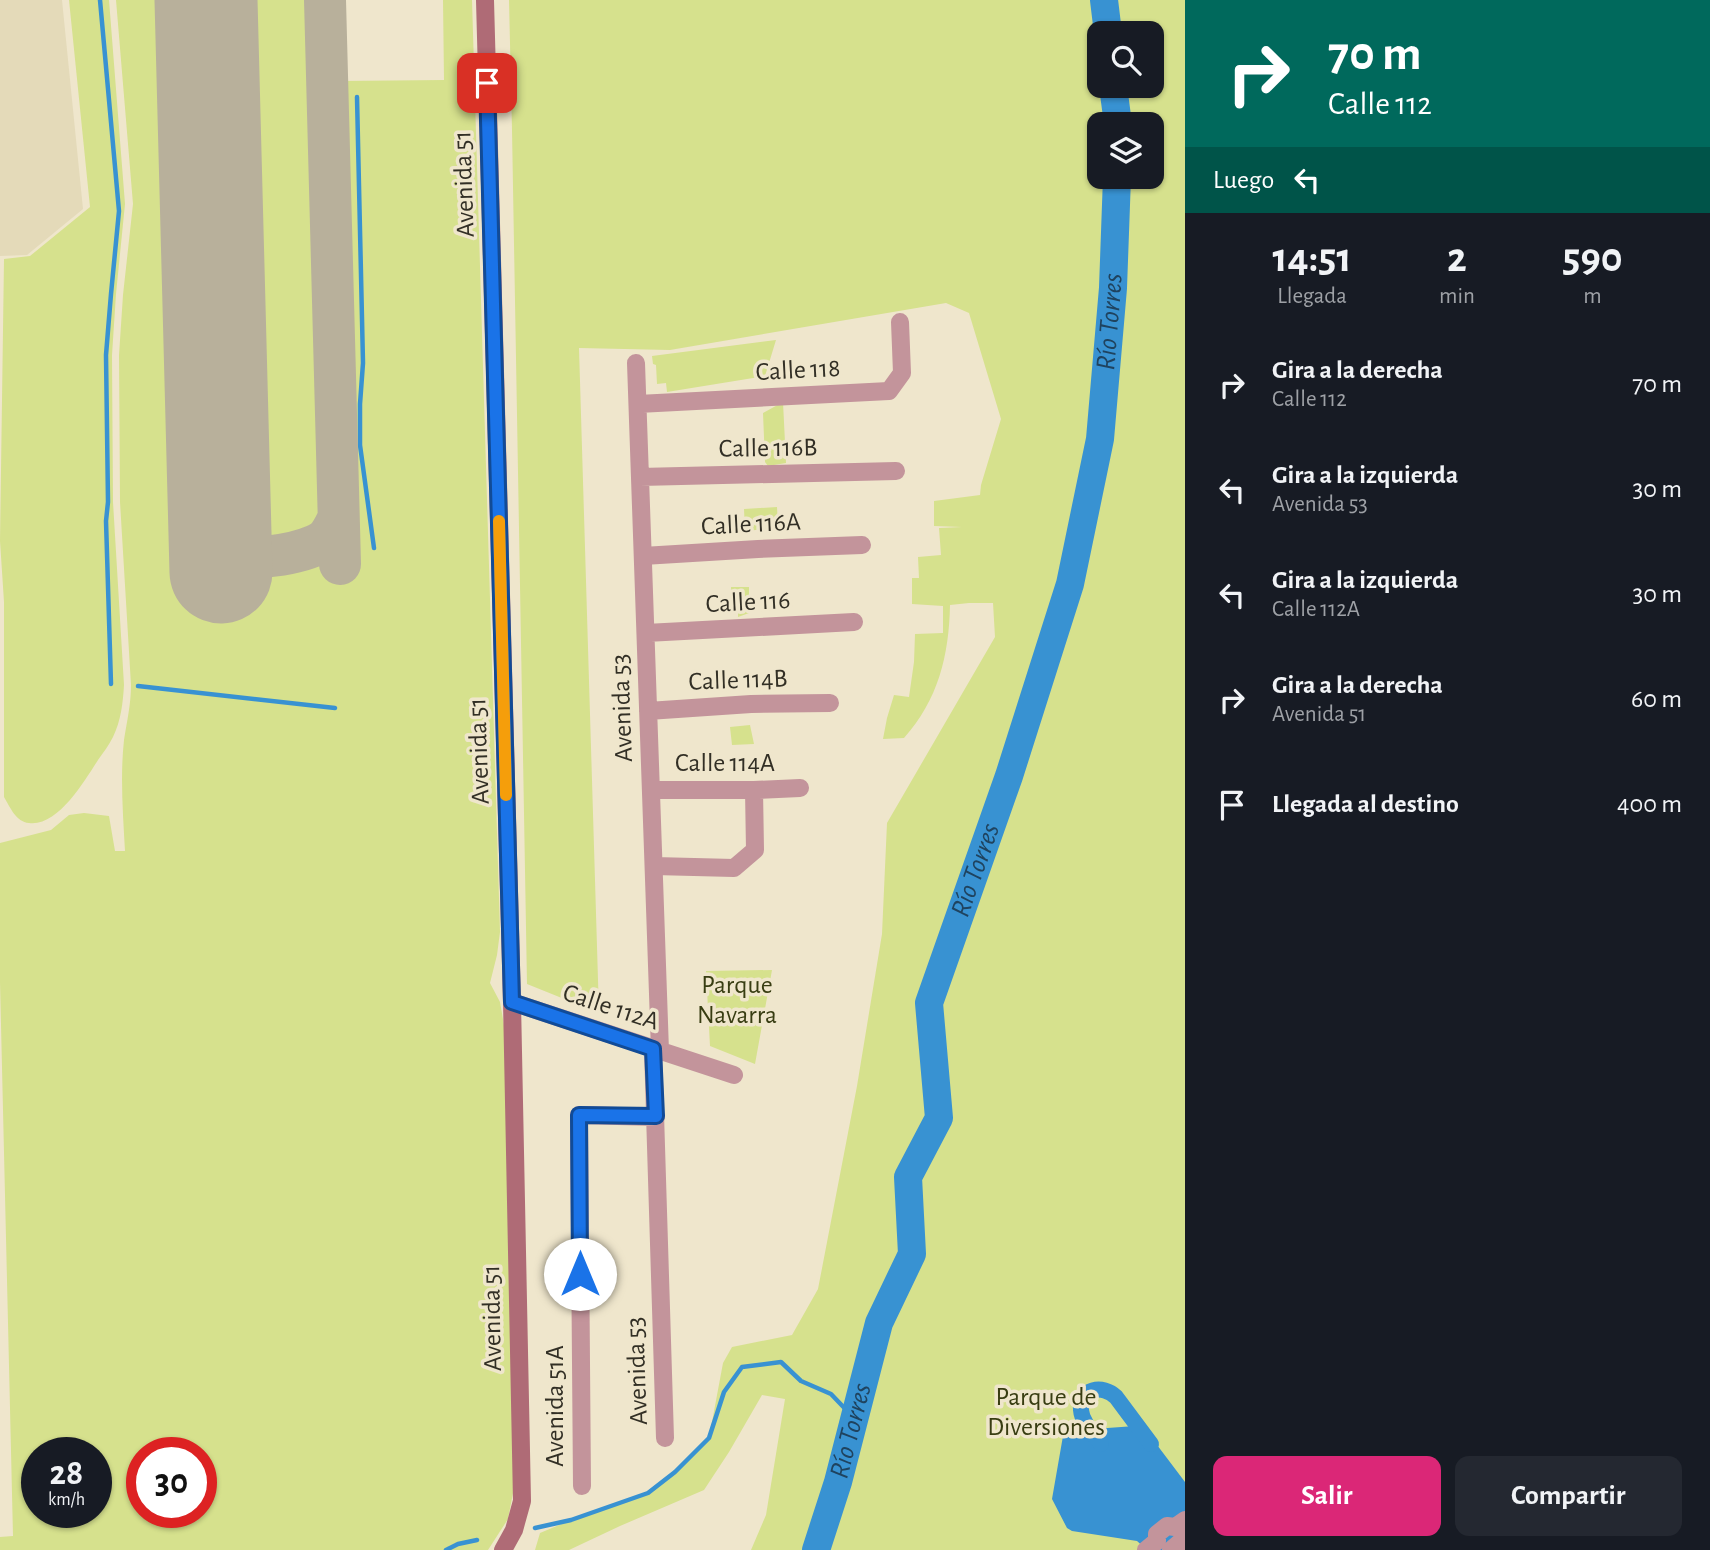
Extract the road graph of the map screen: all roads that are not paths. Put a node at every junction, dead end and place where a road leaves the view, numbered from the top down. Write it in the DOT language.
graph roads {
  1 [pos="485,0"];
  2 [pos="900,322"];
  3 [pos="636,363"];
  4 [pos="638,404"];
  5 [pos="896,471"];
  6 [pos="640,477"];
  7 [pos="862,545"];
  8 [pos="643,556"];
  9 [pos="854,622"];
  10 [pos="646,633"];
  11 [pos="830,703"];
  12 [pos="648,711"];
  13 [pos="800,788"];
  14 [pos="651,790"];
  15 [pos="754,790"];
  16 [pos="654,866"];
  17 [pos="512,1002"];
  18 [pos="657,1050"];
  19 [pos="734,1075"];
  20 [pos="656,1116"];
  21 [pos="665,1438"];
  22 [pos="582,1486"];
  23 [pos="1185,1520"];
  24 [pos="1185,1538"];
  25 [pos="503,1550"];
  26 [pos="1146,1550"];
  27 [pos="1171,1550"];
  1 -- 17 [label="main road, Avenida 51"];
  2 -- 4 [label="street, Calle 118"];
  3 -- 4 [label="street, Avenida 53"];
  4 -- 6 [label="street, Avenida 53"];
  5 -- 6 [label="street, Calle 116B"];
  6 -- 8 [label="street, Avenida 53"];
  7 -- 8 [label="street, Calle 116A"];
  8 -- 10 [label="street, Avenida 53"];
  9 -- 10 [label="street, Calle 116"];
  10 -- 12 [label="street, Avenida 53"];
  11 -- 12 [label="street, Calle 114B"];
  12 -- 14 [label="street, Avenida 53"];
  13 -- 15 [label="street, Calle 114A"];
  14 -- 15 [label="street, Calle 114A"];
  14 -- 16 [label="street, Avenida 53"];
  15 -- 16 [label="street"];
  16 -- 18 [label="street, Avenida 53"];
  17 -- 18 [label="street, Calle 112A"];
  17 -- 25 [label="main road, Avenida 51"];
  18 -- 19 [label="street, Calle 112A"];
  18 -- 20 [label="street, Avenida 53"];
  20 -- 21 [label="street, Avenida 53"];
  20 -- 22 [label="street, Avenida 51A"];
  23 -- 26 [label="street"];
  24 -- 27 [label="street"];
}
